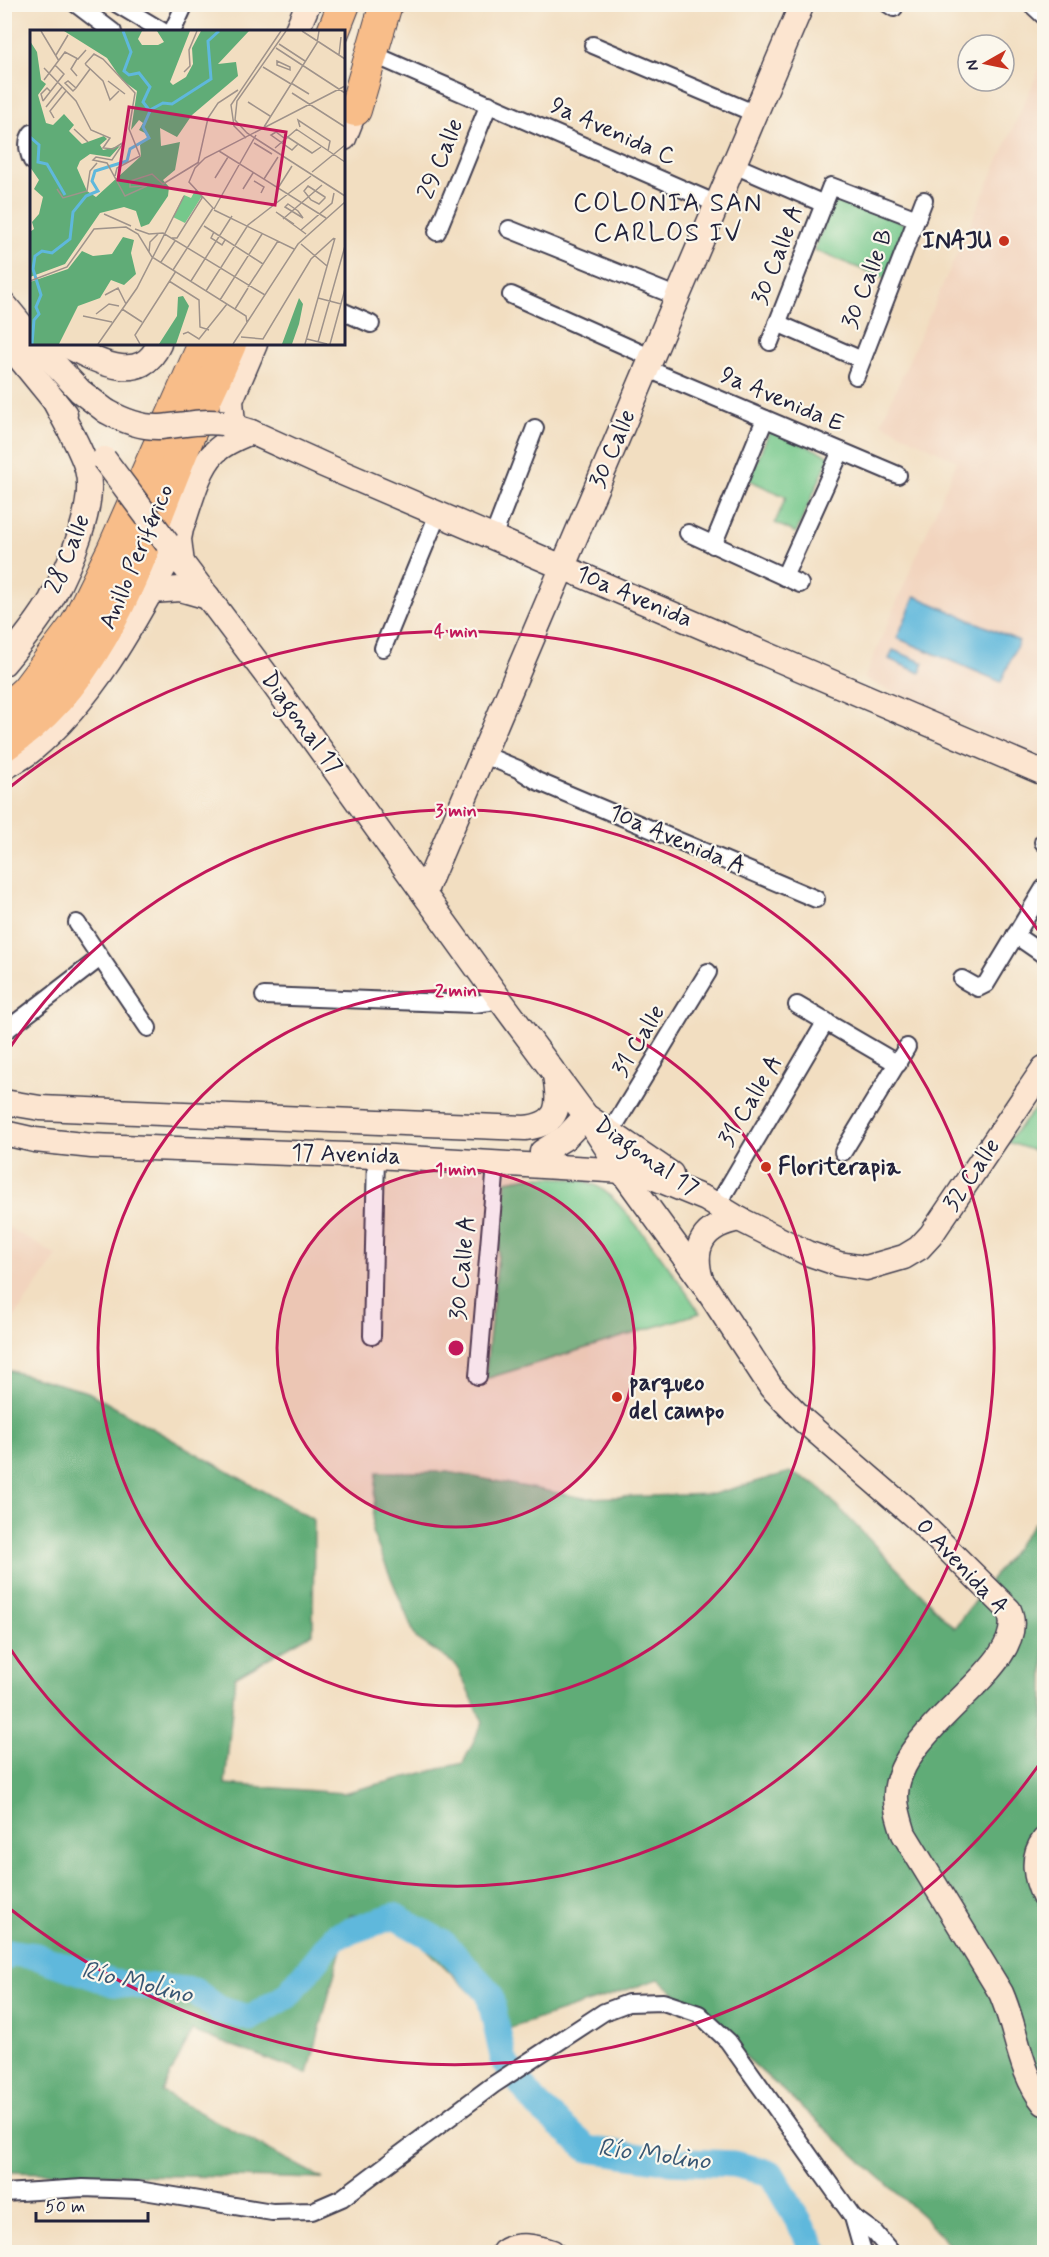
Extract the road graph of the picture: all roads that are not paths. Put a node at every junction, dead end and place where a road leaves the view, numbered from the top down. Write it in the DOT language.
graph roads {
  1 [pos="76,4"];
  2 [pos="117,4"];
  3 [pos="184,4"];
  4 [pos="308,4"];
  5 [pos="336,4"];
  6 [pos="344,4"];
  7 [pos="374,4"];
  8 [pos="386,4"];
  9 [pos="399,4"];
  10 [pos="802,4"];
  11 [pos="1031,4"];
  12 [pos="1044,16"];
  13 [pos="96,27"];
  14 [pos="161,30"];
  15 [pos="173,30"];
  16 [pos="297,30"];
  17 [pos="333,30"];
  18 [pos="334,30"];
  19 [pos="592,45"];
  20 [pos="377,56"];
  21 [pos="345,74"];
  22 [pos="489,104"];
  23 [pos="756,114"];
  24 [pos="349,124"];
  25 [pos="30,135"];
  26 [pos="30,156"];
  27 [pos="734,165"];
  28 [pos="924,200"];
  29 [pos="717,204"];
  30 [pos="824,204"];
  31 [pos="917,219"];
  32 [pos="509,229"];
  33 [pos="437,232"];
  34 [pos="511,296"];
  35 [pos="678,297"];
  36 [pos="345,312"];
  37 [pos="17,316"];
  38 [pos="777,323"];
  39 [pos="371,324"];
  40 [pos="30,335"];
  41 [pos="5,341"];
  42 [pos="770,342"];
  43 [pos="37,345"];
  44 [pos="66,345"];
  45 [pos="204,345"];
  46 [pos="230,345"];
  47 [pos="255,345"];
  48 [pos="157,349"];
  49 [pos="862,360"];
  50 [pos="650,364"];
  51 [pos="856,376"];
  52 [pos="55,402"];
  53 [pos="765,419"];
  54 [pos="158,427"];
  55 [pos="236,427"];
  56 [pos="536,428"];
  57 [pos="841,451"];
  58 [pos="117,463"];
  59 [pos="898,475"];
  60 [pos="438,514"];
  61 [pos="688,533"];
  62 [pos="493,537"];
  63 [pos="713,545"];
  64 [pos="174,552"];
  65 [pos="563,567"];
  66 [pos="784,577"];
  67 [pos="800,584"];
  68 [pos="152,591"];
  69 [pos="208,597"];
  70 [pos="383,648"];
  71 [pos="4,663"];
  72 [pos="4,685"];
  73 [pos="4,711"];
  74 [pos="4,745"];
  75 [pos="480,759"];
  76 [pos="4,768"];
  77 [pos="1044,773"];
  78 [pos="1044,888"];
  79 [pos="424,893"];
  80 [pos="816,899"];
  81 [pos="77,923"];
  82 [pos="1015,935"];
  83 [pos="1044,955"];
  84 [pos="100,958"];
  85 [pos="708,972"];
  86 [pos="962,978"];
  87 [pos="264,996"];
  88 [pos="498,997"];
  89 [pos="797,1005"];
  90 [pos="826,1021"];
  91 [pos="148,1028"];
  92 [pos="4,1032"];
  93 [pos="907,1047"];
  94 [pos="898,1064"];
  95 [pos="1042,1074"];
  96 [pos="555,1075"];
  97 [pos="4,1102"];
  98 [pos="159,1112"];
  99 [pos="586,1116"];
  100 [pos="525,1128"];
  101 [pos="4,1134"];
  102 [pos="610,1134"];
  103 [pos="158,1149"];
  104 [pos="542,1152"];
  105 [pos="843,1152"];
  106 [pos="376,1156"];
  107 [pos="496,1164"];
  108 [pos="520,1164"];
  109 [pos="621,1170"];
  110 [pos="712,1202"];
  111 [pos="739,1219"];
  112 [pos="883,1264"];
  113 [pos="701,1280"];
  114 [pos="372,1336"];
  115 [pos="478,1376"];
  116 [pos="1044,1840"];
  117 [pos="1044,1898"];
  118 [pos="1044,2103"];
  119 [pos="4,2193"];
  120 [pos="853,2217"];
  121 [pos="504,2253"];
  122 [pos="552,2253"];
  123 [pos="863,2253"];
  124 [pos="891,2253"];
  1 -- 13 [label="street"];
  2 -- 14 [label="street"];
  3 -- 15 [label="street"];
  4 -- 16 [label="street"];
  5 -- 17 [label="highway"];
  6 -- 18 [label="highway"];
  7 -- 21 [label="highway"];
  8 -- 24 [label="highway"];
  9 -- 20 [label="street"];
  10 -- 23 [label="street, 30 Calle"];
  11 -- 12 [label="street"];
  19 -- 23 [label="street"];
  20 -- 22 [label="street, 9a Avenida C"];
  20 -- 24 [label="street"];
  22 -- 29 [label="street, 9a Avenida C"];
  22 -- 33 [label="street, 29 Calle"];
  23 -- 27 [label="street, 30 Calle"];
  25 -- 26 [label="street"];
  27 -- 29 [label="street, 30 Calle"];
  27 -- 30 [label="street"];
  28 -- 31 [label="street, 30 Calle B"];
  29 -- 35 [label="street, 30 Calle"];
  30 -- 31 [label="street, 30 Calle A"];
  30 -- 38 [label="street, 30 Calle A"];
  31 -- 49 [label="street, 30 Calle B"];
  32 -- 35 [label="street"];
  34 -- 50 [label="street, 9a Avenida E"];
  35 -- 50 [label="street, 30 Calle"];
  36 -- 39 [label="street"];
  37 -- 40 [label="street"];
  38 -- 42 [label="street, 30 Calle A"];
  38 -- 49 [label="street"];
  41 -- 52 [label="street, Diagonal 17"];
  43 -- 54 [label="street, bridge"];
  44 -- 48 [label="street"];
  45 -- 73 [label="highway, Anillo Periférico"];
  46 -- 74 [label="highway, Anillo Periférico"];
  47 -- 55 [label="street"];
  49 -- 51 [label="street, 30 Calle B"];
  50 -- 53 [label="street, 9a Avenida E"];
  50 -- 65 [label="street, 30 Calle"];
  52 -- 58 [label="street, Diagonal 17"];
  52 -- 71 [label="street, 28 Calle"];
  53 -- 57 [label="street, 9a Avenida E"];
  53 -- 63 [label="street"];
  54 -- 55 [label="street, bridge"];
  54 -- 58 [label="highway"];
  55 -- 60 [label="street, 10a Avenida"];
  55 -- 64 [label="street"];
  56 -- 62 [label="street"];
  57 -- 59 [label="street, 9a Avenida E"];
  57 -- 66 [label="street"];
  58 -- 64 [label="street, Diagonal 17, bridge"];
  58 -- 72 [label="highway"];
  60 -- 62 [label="street, 10a Avenida"];
  60 -- 70 [label="street"];
  61 -- 63 [label="street"];
  62 -- 65 [label="street, 10a Avenida"];
  63 -- 66 [label="street"];
  64 -- 68 [label="street, Anillo Periférico"];
  64 -- 69 [label="street, Diagonal 17"];
  65 -- 75 [label="street, 30 Calle"];
  65 -- 77 [label="street, 10a Avenida"];
  66 -- 67 [label="street"];
  68 -- 69 [label="street"];
  68 -- 76 [label="street, Anillo Periférico"];
  69 -- 79 [label="street, Diagonal 17"];
  75 -- 79 [label="street, 30 Calle"];
  75 -- 80 [label="street, 10a Avenida A"];
  78 -- 82 [label="street"];
  79 -- 88 [label="street, Diagonal 17"];
  81 -- 84 [label="street"];
  82 -- 83 [label="street"];
  82 -- 86 [label="street"];
  84 -- 91 [label="street"];
  84 -- 92 [label="street"];
  85 -- 102 [label="street, 31 Calle"];
  87 -- 88 [label="street"];
  88 -- 96 [label="street, Diagonal 17"];
  89 -- 90 [label="street"];
  90 -- 94 [label="street"];
  90 -- 110 [label="street, 31 Calle A"];
  93 -- 94 [label="street"];
  94 -- 105 [label="street"];
  95 -- 112 [label="street, 32 Calle"];
  96 -- 99 [label="street, Diagonal 17"];
  96 -- 100 [label="street, 17 Avenida"];
  97 -- 98 [label="street, 17 Avenida"];
  98 -- 100 [label="street, 17 Avenida"];
  98 -- 103 [label="street"];
  99 -- 102 [label="street, Diagonal 17"];
  99 -- 104 [label="street"];
  99 -- 109 [label="street, Diagonal 17"];
  100 -- 104 [label="street"];
  101 -- 103 [label="street, 17 Avenida"];
  102 -- 110 [label="street, Diagonal 17"];
  103 -- 106 [label="street, 17 Avenida"];
  104 -- 108 [label="street"];
  106 -- 107 [label="street, 17 Avenida"];
  106 -- 114 [label="street"];
  107 -- 108 [label="street, 17 Avenida"];
  107 -- 115 [label="street, 30 Calle A"];
  108 -- 109 [label="street, 17 Avenida"];
  109 -- 110 [label="street, 17 Avenida"];
  109 -- 113 [label="street, 0 Avenida A"];
  110 -- 111 [label="street, 17 Avenida"];
  111 -- 112 [label="street, 17 Avenida"];
  111 -- 113 [label="street"];
  113 -- 118 [label="street, 0 Avenida A"];
  116 -- 117 [label="street"];
  119 -- 120 [label="street"];
  120 -- 123 [label="street"];
  120 -- 124 [label="street"];
  121 -- 122 [label="street"];
}
